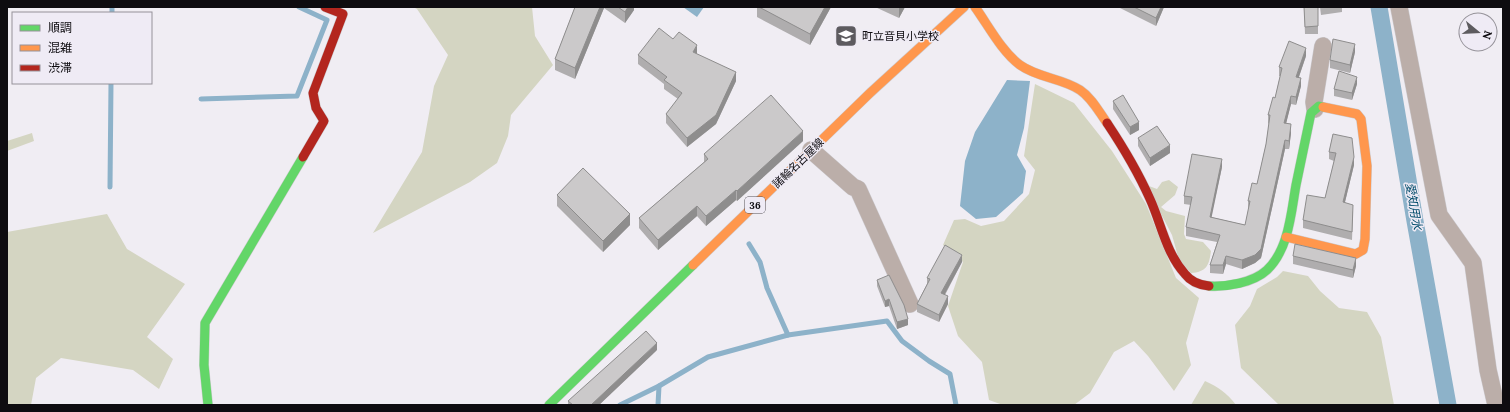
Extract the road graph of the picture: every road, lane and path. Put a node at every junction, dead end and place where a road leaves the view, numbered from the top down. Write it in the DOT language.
graph roads {
  1 [pos="325,7"];
  2 [pos="964,7"];
  3 [pos="975,7"];
  4 [pos="1399,7"];
  5 [pos="1323,46"];
  6 [pos="1315,109"];
  7 [pos="811,150"];
  8 [pos="1286,237"];
  9 [pos="910,304"];
  10 [pos="208,405"];
  11 [pos="548,405"];
  12 [pos="1496,405"];
  1 -- 10 [label="street"];
  2 -- 7 [label="street, 諸輪名古屋線 / 36"];
  3 -- 8 [label="street"];
  4 -- 12 [label="street"];
  5 -- 6 [label="street"];
  6 -- 8 [label="street"];
  6 -- 8 [label="street"];
  7 -- 9 [label="street"];
  7 -- 11 [label="street, 諸輪名古屋線 / 36"];
}
